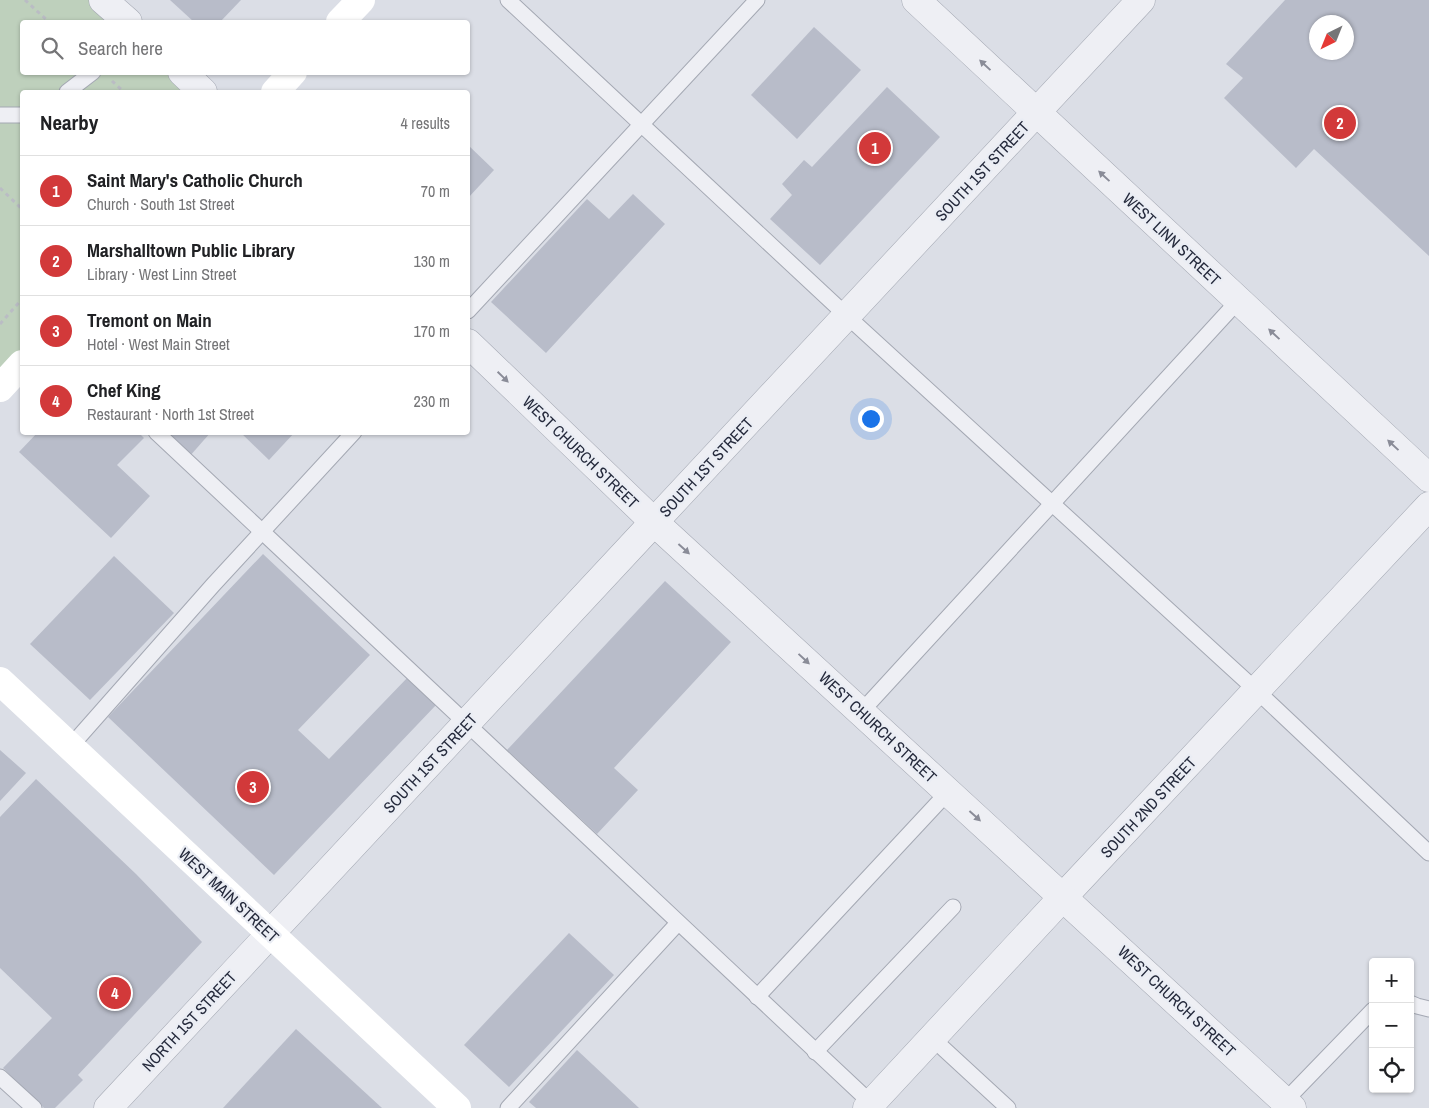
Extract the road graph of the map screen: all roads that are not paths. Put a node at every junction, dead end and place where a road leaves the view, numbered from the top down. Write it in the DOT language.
graph roads {
  1 [pos="104,0"];
  2 [pos="361,0"];
  3 [pos="508,0"];
  4 [pos="757,0"];
  5 [pos="916,0"];
  6 [pos="1141,0"];
  7 [pos="126,20"];
  8 [pos="342,20"];
  9 [pos="89,75"];
  10 [pos="185,75"];
  11 [pos="290,75"];
  12 [pos="70,90"];
  13 [pos="202,90"];
  14 [pos="277,90"];
  15 [pos="1036,113"];
  16 [pos="0,115"];
  17 [pos="20,115"];
  18 [pos="641,124"];
  19 [pos="1238,301"];
  20 [pos="470,309"];
  21 [pos="847,316"];
  22 [pos="470,345"];
  23 [pos="20,366"];
  24 [pos="0,388"];
  25 [pos="159,435"];
  26 [pos="351,435"];
  27 [pos="1429,478"];
  28 [pos="1052,504"];
  29 [pos="1429,506"];
  30 [pos="654,522"];
  31 [pos="262,532"];
  32 [pos="0,681"];
  33 [pos="1256,691"];
  34 [pos="861,712"];
  35 [pos="466,724"];
  36 [pos="70,747"];
  37 [pos="948,792"];
  38 [pos="1429,853"];
  39 [pos="1063,898"];
  40 [pos="953,907"];
  41 [pos="678,923"];
  42 [pos="271,934"];
  43 [pos="757,997"];
  44 [pos="1414,1005"];
  45 [pos="1429,1008"];
  46 [pos="1369,1014"];
  47 [pos="932,1038"];
  48 [pos="815,1052"];
  49 [pos="0,1077"];
  50 [pos="1288,1105"];
  51 [pos="869,1106"];
  52 [pos="34,1108"];
  53 [pos="108,1108"];
  54 [pos="457,1108"];
  55 [pos="508,1108"];
  56 [pos="1008,1108"];
  1 -- 7 [label="street"];
  2 -- 8 [label="main road"];
  3 -- 18 [label="lane"];
  4 -- 18 [label="lane"];
  15 -- 5 [label="street, WEST LINN STREET, one-way"];
  6 -- 15 [label="street, SOUTH 1ST STREET"];
  9 -- 12 [label="lane"];
  10 -- 13 [label="street"];
  11 -- 14 [label="main road"];
  19 -- 15 [label="street, WEST LINN STREET, one-way"];
  15 -- 21 [label="street, SOUTH 1ST STREET"];
  16 -- 17 [label="lane"];
  18 -- 20 [label="lane"];
  18 -- 21 [label="lane"];
  27 -- 19 [label="street, WEST LINN STREET, one-way"];
  19 -- 28 [label="lane"];
  21 -- 28 [label="lane"];
  21 -- 30 [label="street, SOUTH 1ST STREET"];
  22 -- 30 [label="street, WEST CHURCH STREET, one-way"];
  23 -- 24 [label="main road"];
  25 -- 31 [label="lane"];
  26 -- 31 [label="lane"];
  28 -- 33 [label="lane"];
  28 -- 34 [label="lane"];
  29 -- 33 [label="street, SOUTH 2ND STREET"];
  30 -- 34 [label="street, WEST CHURCH STREET, one-way"];
  30 -- 35 [label="street, SOUTH 1ST STREET"];
  31 -- 35 [label="lane"];
  31 -- 36 [label="lane"];
  32 -- 36 [label="main road, WEST MAIN STREET"];
  33 -- 38 [label="lane"];
  33 -- 39 [label="street, SOUTH 2ND STREET"];
  34 -- 37 [label="street, WEST CHURCH STREET"];
  35 -- 41 [label="lane"];
  35 -- 42 [label="street, SOUTH 1ST STREET"];
  36 -- 42 [label="main road, WEST MAIN STREET"];
  37 -- 39 [label="street, WEST CHURCH STREET, one-way"];
  37 -- 43 [label="lane"];
  39 -- 47 [label="street, SOUTH 2ND STREET"];
  39 -- 50 [label="street, WEST CHURCH STREET"];
  40 -- 48 [label="lane"];
  41 -- 43 [label="lane"];
  41 -- 55 [label="lane"];
  42 -- 53 [label="street, NORTH 1ST STREET"];
  42 -- 54 [label="main road, WEST MAIN STREET"];
  43 -- 48 [label="lane"];
  44 -- 45 [label="lane"];
  46 -- 50 [label="lane"];
  47 -- 51 [label="street, SOUTH 2ND STREET"];
  47 -- 56 [label="lane"];
  48 -- 51 [label="lane"];
  49 -- 52 [label="lane"];
}
